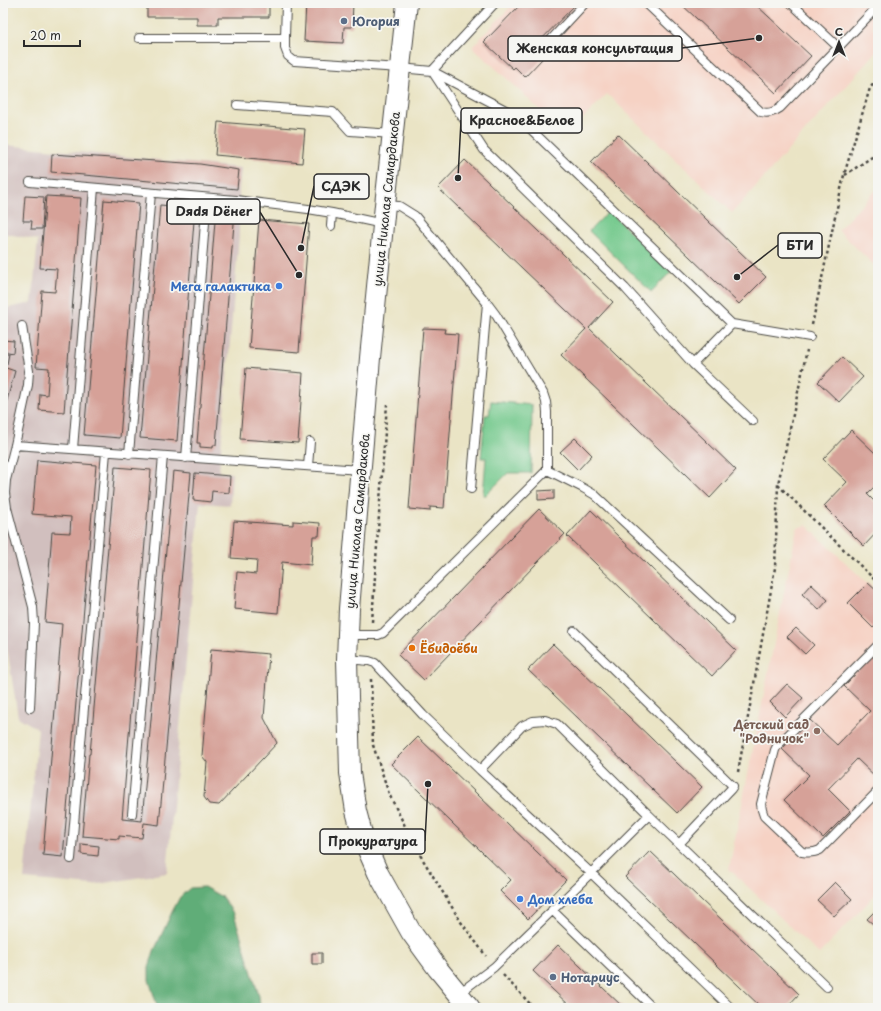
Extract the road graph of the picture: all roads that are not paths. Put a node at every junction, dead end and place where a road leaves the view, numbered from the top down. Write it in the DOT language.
graph roads {
  1 [pos="286,3"];
  2 [pos="407,3"];
  3 [pos="494,3"];
  4 [pos="585,3"];
  5 [pos="646,3"];
  6 [pos="791,3"];
  7 [pos="878,6"];
  8 [pos="139,38"];
  9 [pos="285,38"];
  10 [pos="547,44"];
  11 [pos="838,47"];
  12 [pos="400,68"];
  13 [pos="432,71"];
  14 [pos="237,105"];
  15 [pos="393,134"];
  16 [pos="30,182"];
  17 [pos="94,188"];
  18 [pos="150,192"];
  19 [pos="207,198"];
  20 [pos="385,205"];
  21 [pos="332,213"];
  22 [pos="383,225"];
  23 [pos="331,226"];
  24 [pos="487,303"];
  25 [pos="732,324"];
  26 [pos="22,326"];
  27 [pos="810,337"];
  28 [pos="693,364"];
  29 [pos="753,421"];
  30 [pos="310,442"];
  31 [pos="15,445"];
  32 [pos="72,449"];
  33 [pos="106,452"];
  34 [pos="129,454"];
  35 [pos="164,456"];
  36 [pos="186,458"];
  37 [pos="308,466"];
  38 [pos="360,470"];
  39 [pos="547,470"];
  40 [pos="471,489"];
  41 [pos="729,620"];
  42 [pos="574,631"];
  43 [pos="348,635"];
  44 [pos="878,645"];
  45 [pos="347,659"];
  46 [pos="30,708"];
  47 [pos="480,770"];
  48 [pos="878,791"];
  49 [pos="132,814"];
  50 [pos="649,815"];
  51 [pos="680,844"];
  52 [pos="71,859"];
  53 [pos="591,873"];
  54 [pos="552,910"];
  55 [pos="827,987"];
  56 [pos="464,1001"];
  57 [pos="653,1008"];
  58 [pos="731,1008"];
  1 -- 9 [label="lane"];
  2 -- 12 [label="street, улица Николая Самардакова"];
  3 -- 13 [label="lane"];
  4 -- 10 [label="lane"];
  5 -- 11 [label="lane"];
  6 -- 11 [label="lane"];
  7 -- 11 [label="lane"];
  8 -- 9 [label="lane"];
  9 -- 12 [label="lane"];
  12 -- 13 [label="lane"];
  12 -- 15 [label="street, улица Николая Самардакова"];
  13 -- 25 [label="lane"];
  13 -- 28 [label="lane"];
  14 -- 15 [label="lane"];
  15 -- 20 [label="street, улица Николая Самардакова"];
  16 -- 17 [label="lane"];
  17 -- 18 [label="lane"];
  17 -- 32 [label="lane"];
  18 -- 19 [label="lane"];
  18 -- 34 [label="lane"];
  19 -- 21 [label="lane"];
  19 -- 36 [label="lane"];
  20 -- 22 [label="street, улица Николая Самардакова"];
  20 -- 24 [label="lane"];
  21 -- 22 [label="lane"];
  21 -- 23 [label="lane"];
  22 -- 38 [label="street, улица Николая Самардакова"];
  24 -- 39 [label="lane"];
  24 -- 40 [label="lane"];
  25 -- 27 [label="lane"];
  25 -- 28 [label="lane"];
  26 -- 31 [label="lane"];
  28 -- 29 [label="lane"];
  30 -- 37 [label="lane"];
  31 -- 32 [label="lane"];
  31 -- 46 [label="lane"];
  32 -- 33 [label="lane"];
  33 -- 34 [label="lane"];
  33 -- 52 [label="lane"];
  34 -- 35 [label="lane"];
  35 -- 36 [label="lane"];
  35 -- 49 [label="lane"];
  36 -- 37 [label="lane"];
  37 -- 38 [label="lane"];
  38 -- 43 [label="street, улица Николая Самардакова"];
  39 -- 41 [label="lane"];
  39 -- 43 [label="lane"];
  42 -- 51 [label="lane"];
  43 -- 45 [label="street, улица Николая Самардакова"];
  44 -- 48 [label="lane"];
  45 -- 47 [label="lane"];
  45 -- 56 [label="street, улица Николая Самардакова"];
  47 -- 50 [label="lane"];
  47 -- 53 [label="lane"];
  50 -- 51 [label="lane"];
  50 -- 53 [label="lane"];
  51 -- 55 [label="lane"];
  53 -- 54 [label="lane"];
  53 -- 58 [label="lane"];
  54 -- 56 [label="lane"];
  54 -- 57 [label="lane"];
}
